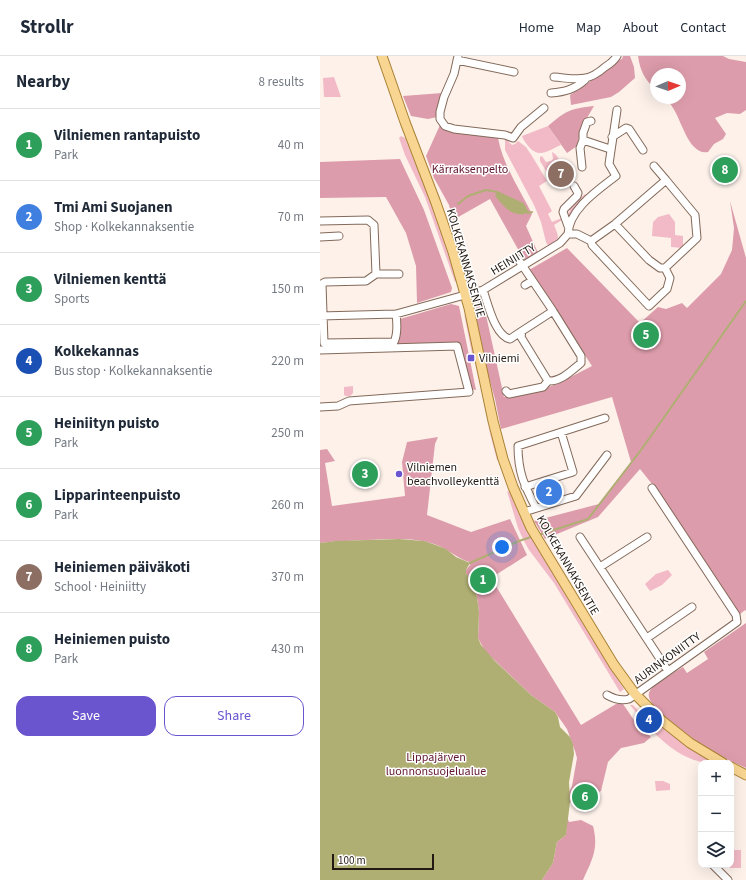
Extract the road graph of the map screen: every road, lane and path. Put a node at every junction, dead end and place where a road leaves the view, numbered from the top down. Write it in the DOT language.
graph roads {
  1 [pos="382,56"];
  2 [pos="617,56"];
  3 [pos="457,58"];
  4 [pos="514,72"];
  5 [pos="554,77"];
  6 [pos="585,80"];
  7 [pos="551,94"];
  8 [pos="544,108"];
  9 [pos="616,110"];
  10 [pos="591,121"];
  11 [pos="612,137"];
  12 [pos="583,140"];
  13 [pos="610,149"];
  14 [pos="643,150"];
  15 [pos="582,166"];
  16 [pos="654,166"];
  17 [pos="666,180"];
  18 [pos="574,186"];
  19 [pos="320,221"];
  20 [pos="615,224"];
  21 [pos="568,226"];
  22 [pos="568,234"];
  23 [pos="340,236"];
  24 [pos="320,237"];
  25 [pos="591,241"];
  26 [pos="518,259"];
  27 [pos="522,266"];
  28 [pos="665,268"];
  29 [pos="376,274"];
  30 [pos="399,274"];
  31 [pos="532,281"];
  32 [pos="321,284"];
  33 [pos="525,285"];
  34 [pos="482,290"];
  35 [pos="465,295"];
  36 [pos="321,299"];
  37 [pos="553,310"];
  38 [pos="396,314"];
  39 [pos="322,316"];
  40 [pos="522,331"];
  41 [pos="320,350"];
  42 [pos="548,381"];
  43 [pos="506,391"];
  44 [pos="320,407"];
  45 [pos="605,418"];
  46 [pos="561,432"];
  47 [pos="607,455"];
  48 [pos="525,487"];
  49 [pos="652,488"];
  50 [pos="536,508"];
  51 [pos="524,512"];
  52 [pos="580,537"];
  53 [pos="647,537"];
  54 [pos="600,567"];
  55 [pos="692,607"];
  56 [pos="647,638"];
  57 [pos="668,671"];
  58 [pos="635,694"];
  59 [pos="607,695"];
  60 [pos="716,760"];
  61 [pos="734,769"];
  62 [pos="746,775"];
  63 [pos="715,868"];
  64 [pos="728,880"];
  1 -- 35 [label="main road, KOLKEKANNAKSENTIE"];
  2 -- 6 [label="street"];
  3 -- 4 [label="street"];
  3 -- 8 [label="street"];
  5 -- 6 [label="street"];
  6 -- 7 [label="street"];
  9 -- 11 [label="street"];
  10 -- 12 [label="street"];
  11 -- 13 [label="street"];
  11 -- 14 [label="street"];
  12 -- 13 [label="street"];
  12 -- 15 [label="street"];
  13 -- 21 [label="street"];
  16 -- 17 [label="street"];
  17 -- 20 [label="street"];
  17 -- 28 [label="street"];
  18 -- 21 [label="street"];
  19 -- 29 [label="street"];
  20 -- 25 [label="street"];
  20 -- 28 [label="street"];
  21 -- 22 [label="street"];
  22 -- 25 [label="street"];
  22 -- 27 [label="street, HEINIITTY"];
  23 -- 24 [label="street"];
  25 -- 28 [label="street"];
  26 -- 27 [label="street"];
  27 -- 31 [label="street"];
  27 -- 34 [label="street, HEINIITTY"];
  29 -- 30 [label="street"];
  29 -- 32 [label="street"];
  31 -- 33 [label="street"];
  31 -- 37 [label="street"];
  32 -- 36 [label="street"];
  34 -- 35 [label="street, HEINIITTY"];
  34 -- 40 [label="street"];
  35 -- 38 [label="street, HEINIITTY"];
  35 -- 51 [label="main road, KOLKEKANNAKSENTIE"];
  36 -- 39 [label="street"];
  37 -- 40 [label="street"];
  37 -- 42 [label="street"];
  38 -- 39 [label="street, HEINIITTY"];
  38 -- 39 [label="street"];
  40 -- 42 [label="street"];
  41 -- 44 [label="street"];
  42 -- 43 [label="street"];
  45 -- 46 [label="street"];
  46 -- 48 [label="street"];
  46 -- 48 [label="street"];
  47 -- 50 [label="street"];
  48 -- 50 [label="street"];
  49 -- 57 [label="street, AURINKONIITTY"];
  50 -- 51 [label="street"];
  51 -- 58 [label="main road, KOLKEKANNAKSENTIE"];
  52 -- 54 [label="street"];
  53 -- 54 [label="street"];
  54 -- 56 [label="street"];
  55 -- 56 [label="street"];
  56 -- 57 [label="street"];
  57 -- 58 [label="street, AURINKONIITTY"];
  58 -- 59 [label="street, AURINKONIITTY"];
  58 -- 60 [label="main road, KOLKEKANNAKSENTIE"];
  61 -- 62 [label="main road"];
  63 -- 64 [label="street"];
}
